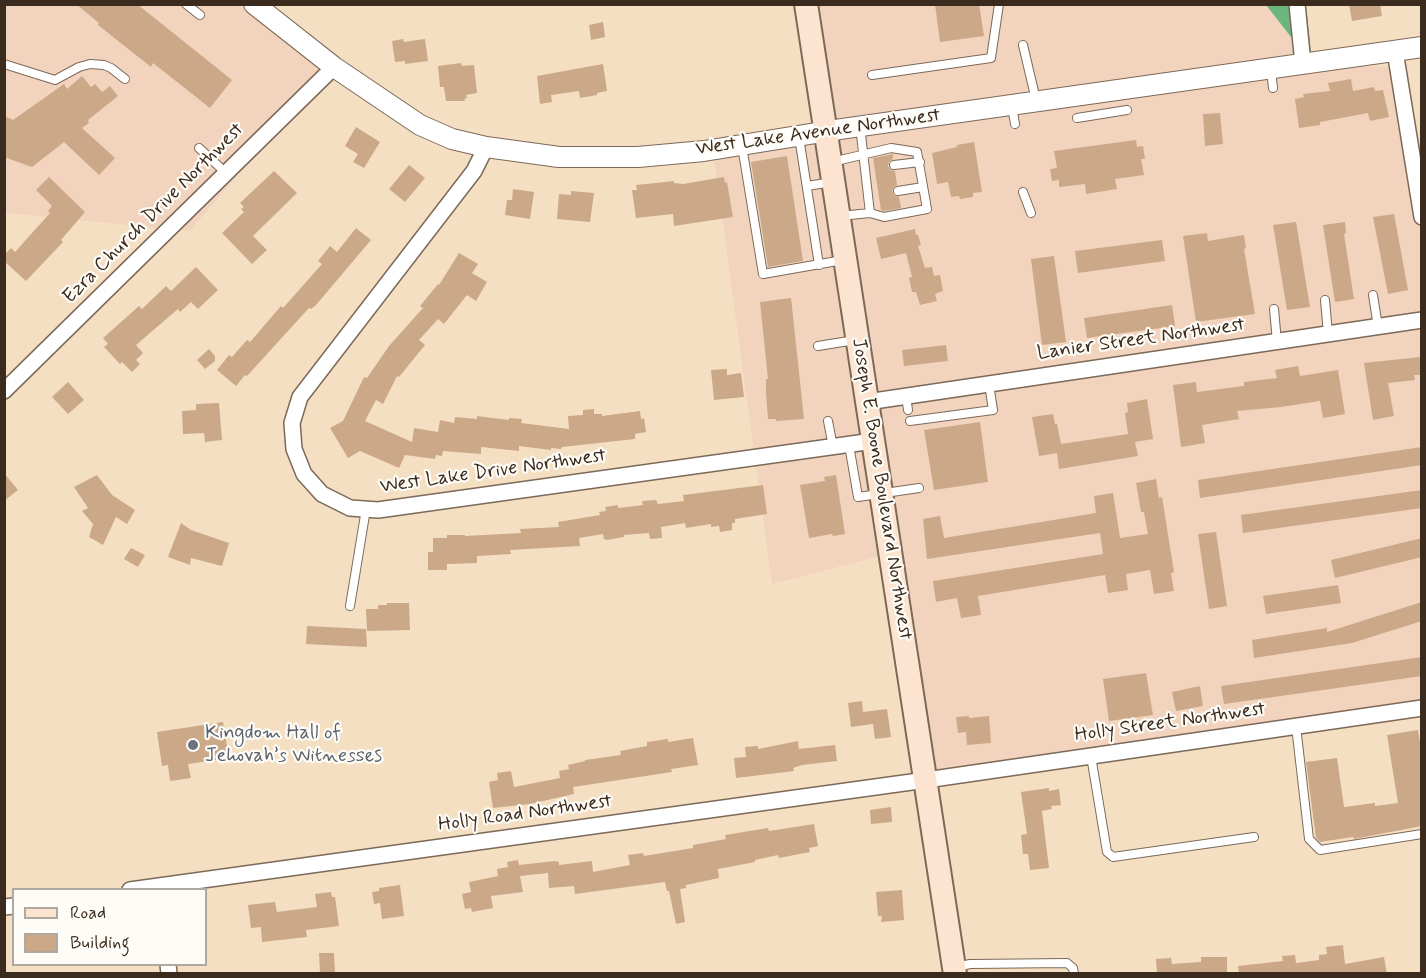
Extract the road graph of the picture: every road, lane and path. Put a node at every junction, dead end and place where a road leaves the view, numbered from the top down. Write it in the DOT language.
graph roads {
  1 [pos="186,4"];
  2 [pos="254,4"];
  3 [pos="806,4"];
  4 [pos="999,4"];
  5 [pos="1297,4"];
  6 [pos="200,15"];
  7 [pos="1023,45"];
  8 [pos="1422,47"];
  9 [pos="1395,51"];
  10 [pos="4,64"];
  11 [pos="1303,64"];
  12 [pos="333,67"];
  13 [pos="1270,68"];
  14 [pos="872,75"];
  15 [pos="125,79"];
  16 [pos="1274,88"];
  17 [pos="1119,90"];
  18 [pos="1036,101"];
  19 [pos="1077,118"];
  20 [pos="860,126"];
  21 [pos="825,131"];
  22 [pos="799,135"];
  23 [pos="742,145"];
  24 [pos="486,147"];
  25 [pos="199,148"];
  26 [pos="863,154"];
  27 [pos="920,162"];
  28 [pos="894,165"];
  29 [pos="874,168"];
  30 [pos="865,169"];
  31 [pos="832,172"];
  32 [pos="226,173"];
  33 [pos="807,186"];
  34 [pos="923,187"];
  35 [pos="898,191"];
  36 [pos="1023,192"];
  37 [pos="878,194"];
  38 [pos="868,195"];
  39 [pos="870,213"];
  40 [pos="1031,213"];
  41 [pos="838,216"];
  42 [pos="1422,217"];
  43 [pos="845,260"];
  44 [pos="819,265"];
  45 [pos="1373,295"];
  46 [pos="1325,300"];
  47 [pos="1274,309"];
  48 [pos="1422,320"];
  49 [pos="1378,327"];
  50 [pos="1328,334"];
  51 [pos="858,340"];
  52 [pos="1277,342"];
  53 [pos="818,346"];
  54 [pos="989,384"];
  55 [pos="4,391"];
  56 [pos="867,402"];
  57 [pos="828,421"];
  58 [pos="910,421"];
  59 [pos="873,441"];
  60 [pos="849,445"];
  61 [pos="833,447"];
  62 [pos="919,488"];
  63 [pos="882,495"];
  64 [pos="366,509"];
  65 [pos="350,606"];
  66 [pos="1422,708"];
  67 [pos="1296,726"];
  68 [pos="1091,756"];
  69 [pos="926,780"];
  70 [pos="1422,834"];
  71 [pos="1254,837"];
  72 [pos="157,888"];
  73 [pos="955,970"];
  74 [pos="1074,974"];
  1 -- 6 [label="lane"];
  2 -- 12 [label="street, West Lake Avenue Northwest"];
  3 -- 21 [label="main road, Joseph E. Boone Boulevard Northwest"];
  4 -- 14 [label="lane"];
  5 -- 11 [label="street"];
  7 -- 18 [label="lane"];
  8 -- 9 [label="street, West Lake Avenue Northwest"];
  9 -- 11 [label="street, West Lake Avenue Northwest"];
  9 -- 42 [label="street"];
  10 -- 15 [label="lane"];
  11 -- 13 [label="street, West Lake Avenue Northwest"];
  12 -- 24 [label="street, West Lake Avenue Northwest"];
  12 -- 32 [label="street, Ezra Church Drive Northwest"];
  13 -- 16 [label="lane"];
  13 -- 17 [label="street, West Lake Avenue Northwest"];
  17 -- 18 [label="street, West Lake Avenue Northwest"];
  17 -- 19 [label="lane"];
  18 -- 20 [label="street, West Lake Avenue Northwest"];
  20 -- 21 [label="street, West Lake Avenue Northwest"];
  20 -- 26 [label="lane"];
  21 -- 22 [label="street, West Lake Avenue Northwest"];
  21 -- 31 [label="main road, Joseph E. Boone Boulevard Northwest"];
  22 -- 23 [label="street, West Lake Avenue Northwest"];
  22 -- 33 [label="lane"];
  23 -- 24 [label="street, West Lake Avenue Northwest"];
  23 -- 44 [label="lane"];
  24 -- 64 [label="street, West Lake Drive Northwest"];
  25 -- 32 [label="lane"];
  26 -- 27 [label="lane"];
  26 -- 30 [label="lane"];
  26 -- 31 [label="lane"];
  27 -- 28 [label="lane"];
  27 -- 34 [label="lane"];
  29 -- 30 [label="lane"];
  30 -- 38 [label="lane"];
  31 -- 33 [label="lane"];
  31 -- 41 [label="main road, Joseph E. Boone Boulevard Northwest"];
  32 -- 55 [label="street, Ezra Church Drive Northwest"];
  33 -- 44 [label="lane"];
  34 -- 35 [label="lane"];
  34 -- 39 [label="lane"];
  36 -- 40 [label="lane"];
  37 -- 38 [label="lane"];
  38 -- 39 [label="lane"];
  39 -- 41 [label="lane"];
  41 -- 43 [label="main road, Joseph E. Boone Boulevard Northwest"];
  43 -- 44 [label="lane"];
  43 -- 51 [label="main road, Joseph E. Boone Boulevard Northwest"];
  45 -- 49 [label="lane"];
  46 -- 50 [label="lane"];
  47 -- 52 [label="lane"];
  48 -- 49 [label="street, Lanier Street Northwest"];
  49 -- 50 [label="street, Lanier Street Northwest"];
  50 -- 52 [label="street, Lanier Street Northwest"];
  51 -- 53 [label="lane"];
  51 -- 56 [label="main road, Joseph E. Boone Boulevard Northwest"];
  52 -- 54 [label="street, Lanier Street Northwest"];
  54 -- 56 [label="street, Lanier Street Northwest"];
  54 -- 58 [label="lane"];
  56 -- 59 [label="main road, Joseph E. Boone Boulevard Northwest"];
  57 -- 61 [label="lane"];
  59 -- 60 [label="street, West Lake Drive Northwest"];
  59 -- 63 [label="main road, Joseph E. Boone Boulevard Northwest"];
  60 -- 61 [label="street, West Lake Drive Northwest"];
  60 -- 63 [label="lane"];
  61 -- 64 [label="street, West Lake Drive Northwest"];
  62 -- 63 [label="lane"];
  63 -- 69 [label="main road, Joseph E. Boone Boulevard Northwest"];
  64 -- 65 [label="lane"];
  66 -- 67 [label="street, Holly Street Northwest"];
  67 -- 68 [label="street, Holly Street Northwest"];
  67 -- 70 [label="lane"];
  68 -- 69 [label="street, Holly Street Northwest"];
  68 -- 71 [label="lane"];
  69 -- 72 [label="street, Holly Road Northwest"];
  69 -- 73 [label="main road, Joseph E. Boone Boulevard Northwest"];
  73 -- 74 [label="lane"];
}
